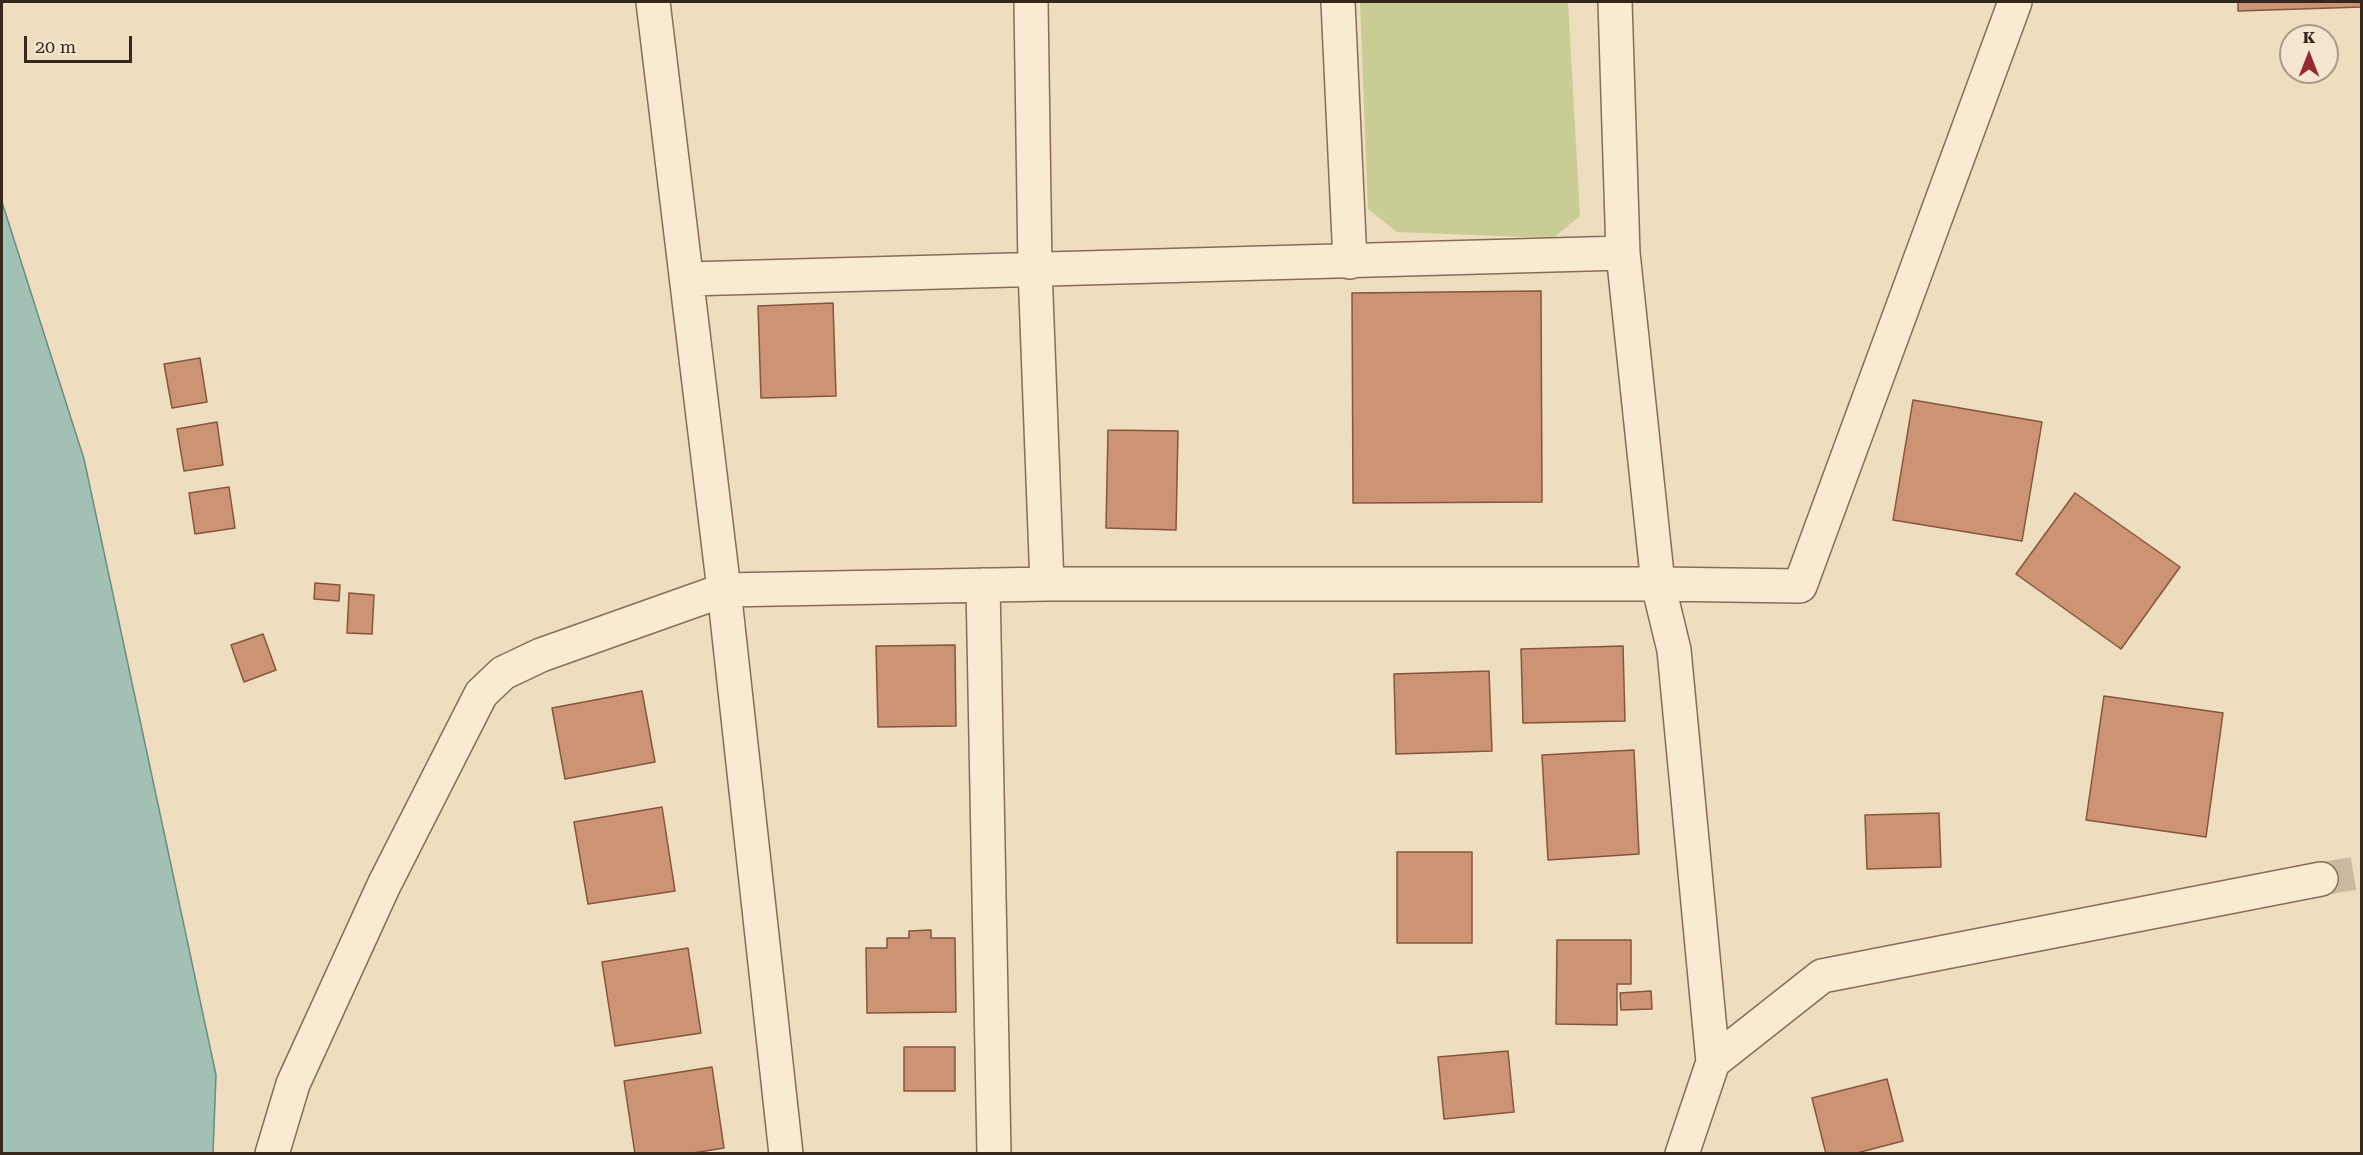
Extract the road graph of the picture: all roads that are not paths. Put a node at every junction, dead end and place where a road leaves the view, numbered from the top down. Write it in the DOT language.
graph roads {
  1 [pos="653,2"];
  2 [pos="1031,2"];
  3 [pos="1338,2"];
  4 [pos="1615,2"];
  5 [pos="2015,2"];
  6 [pos="1623,253"];
  7 [pos="1350,262"];
  8 [pos="1035,269"];
  9 [pos="688,279"];
  10 [pos="1047,584"];
  11 [pos="1658,584"];
  12 [pos="983,585"];
  13 [pos="724,590"];
  14 [pos="2321,879"];
  15 [pos="1713,1062"];
  16 [pos="272,1154"];
  17 [pos="786,1154"];
  18 [pos="994,1154"];
  19 [pos="1682,1154"];
  1 -- 9 [label="street"];
  2 -- 8 [label="street"];
  3 -- 7 [label="street"];
  4 -- 6 [label="street"];
  5 -- 11 [label="street"];
  6 -- 7 [label="street"];
  6 -- 11 [label="street"];
  7 -- 8 [label="street"];
  8 -- 9 [label="street"];
  8 -- 10 [label="street"];
  9 -- 13 [label="street"];
  10 -- 11 [label="street"];
  10 -- 12 [label="street"];
  11 -- 15 [label="street"];
  12 -- 13 [label="street"];
  12 -- 18 [label="street"];
  13 -- 16 [label="street"];
  13 -- 17 [label="street"];
  14 -- 15 [label="street"];
  15 -- 19 [label="street"];
}
